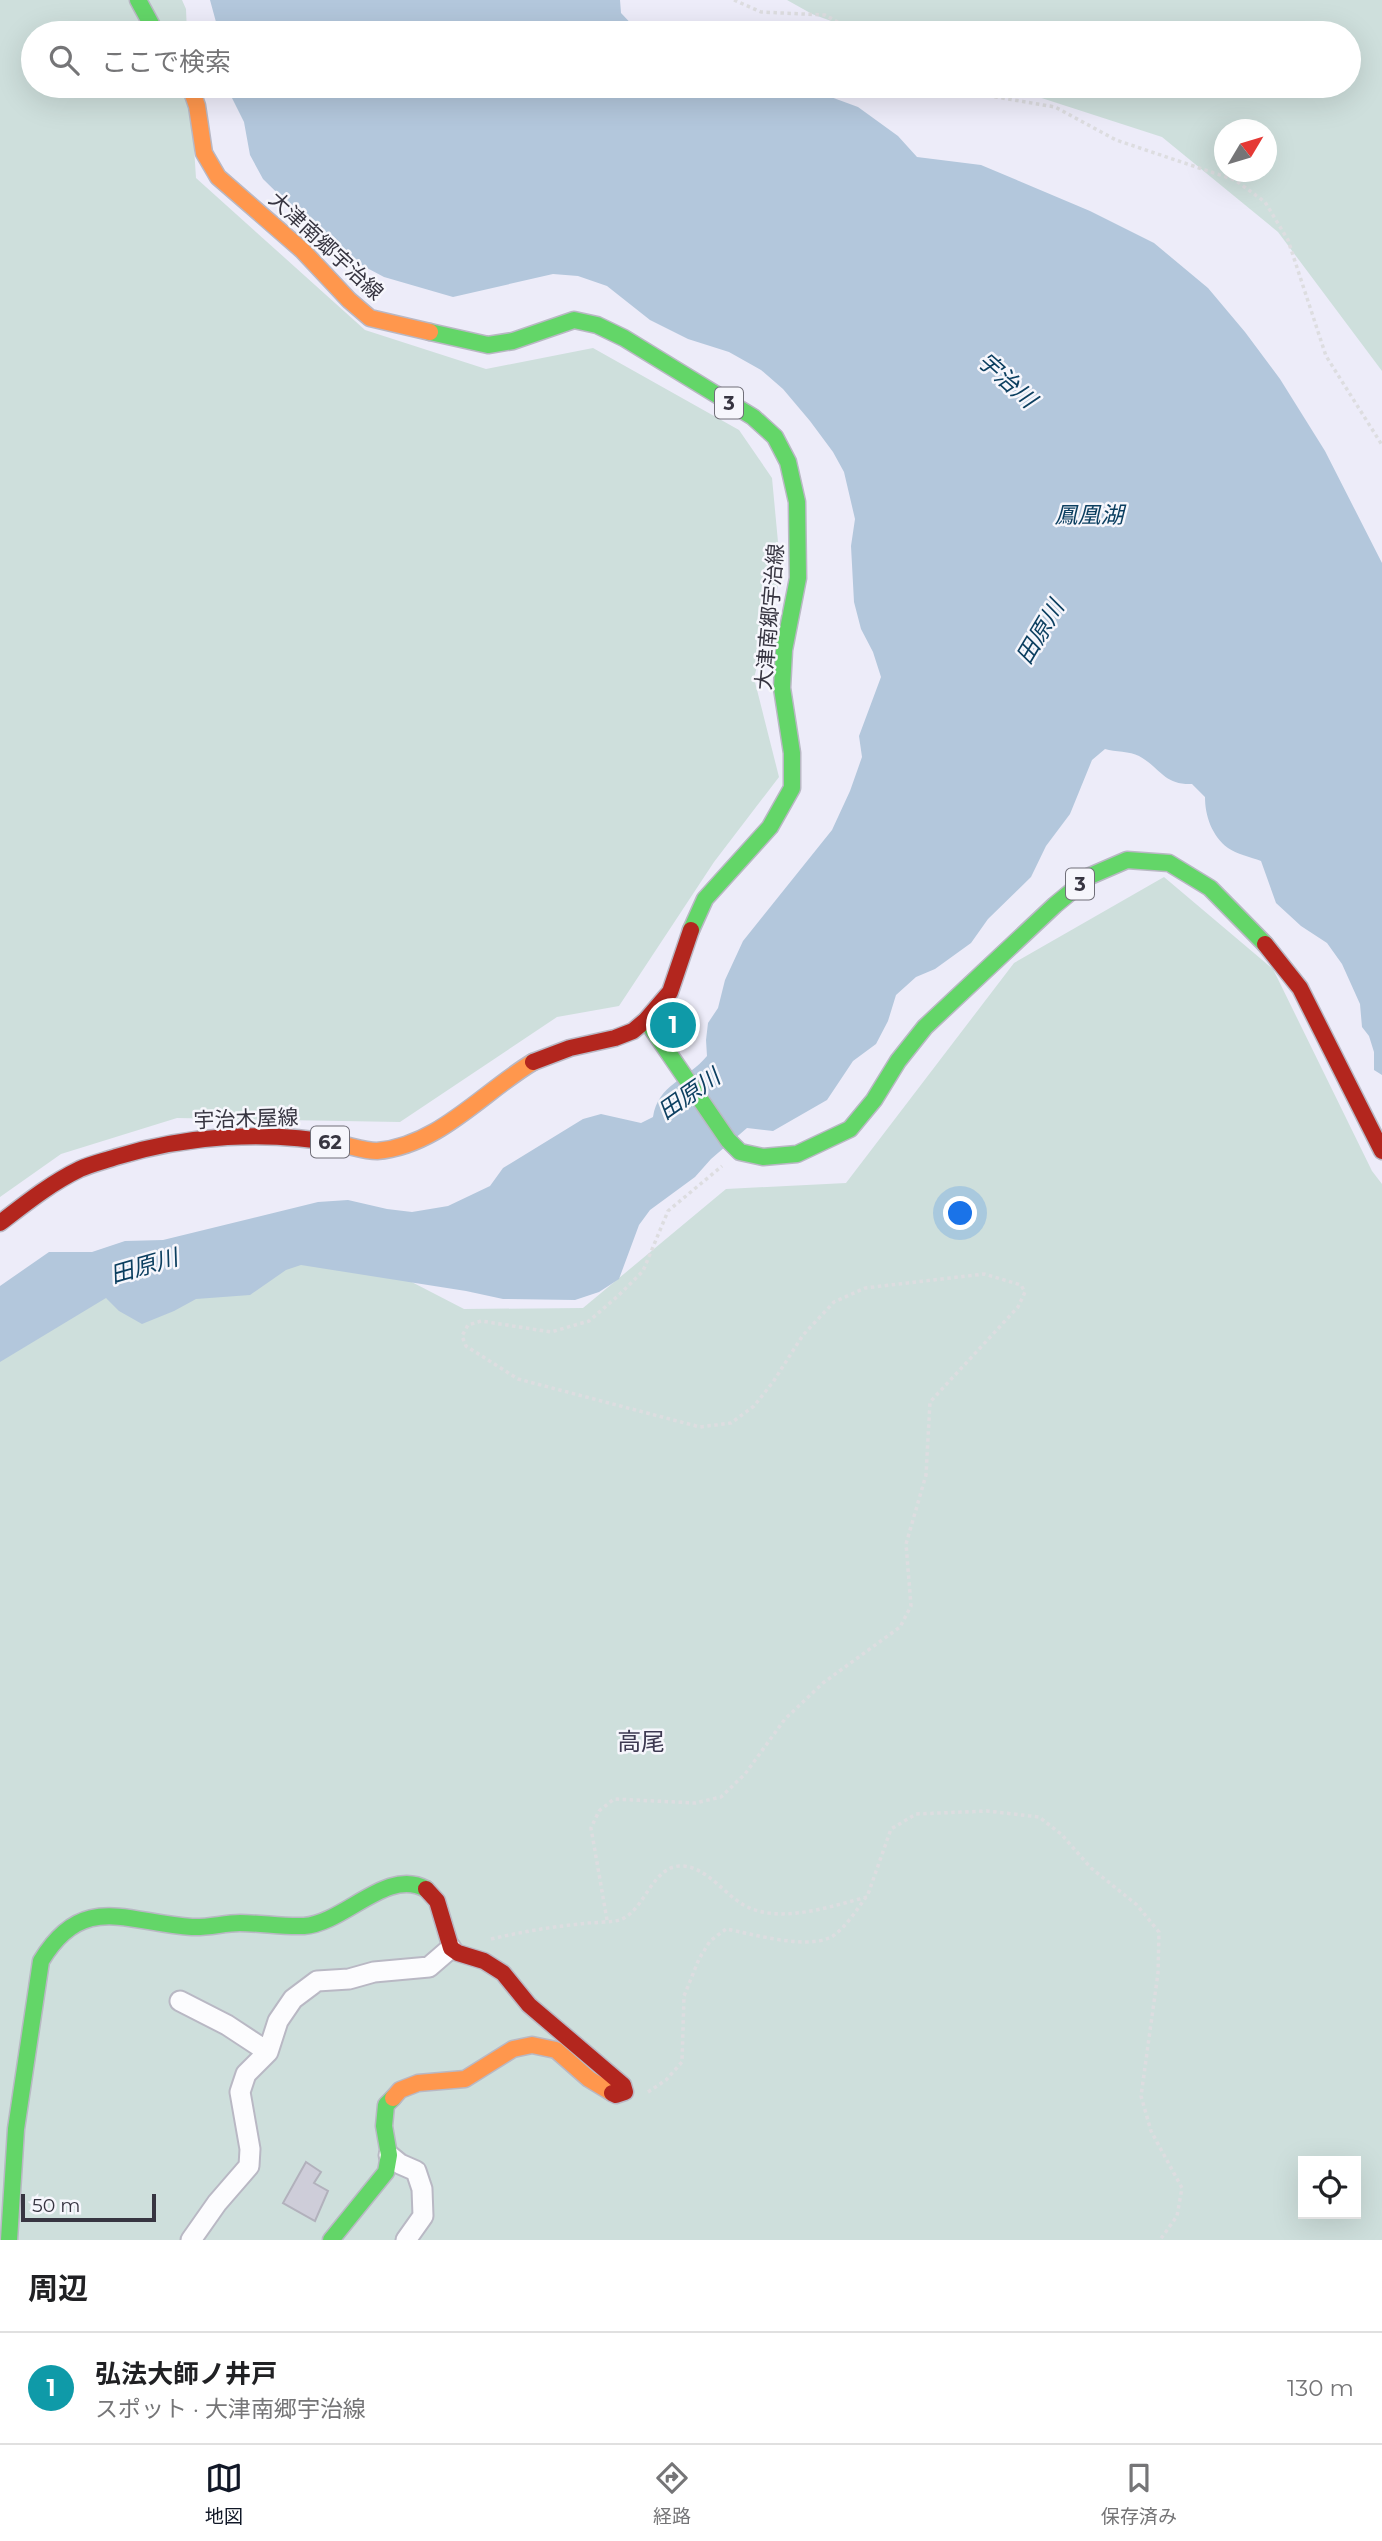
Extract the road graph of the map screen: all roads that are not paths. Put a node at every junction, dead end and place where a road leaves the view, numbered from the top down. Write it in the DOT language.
graph roads {
  1 [pos="138,0"];
  2 [pos="149,21"];
  3 [pos="194,98"];
  4 [pos="646,1020"];
  5 [pos="1382,1151"];
  6 [pos="0,1223"];
  7 [pos="451,1948"];
  8 [pos="180,2001"];
  9 [pos="268,2052"];
  10 [pos="388,2155"];
  11 [pos="9,2240"];
  12 [pos="191,2240"];
  13 [pos="331,2240"];
  14 [pos="405,2240"];
  1 -- 2 [label="main road"];
  3 -- 4 [label="main road, 大津南郷宇治線 / 3"];
  4 -- 5 [label="main road, 3"];
  4 -- 6 [label="main road, 宇治木屋線 / 62"];
  7 -- 9 [label="street"];
  7 -- 10 [label="main road"];
  7 -- 11 [label="main road"];
  8 -- 9 [label="street"];
  9 -- 12 [label="street"];
  10 -- 13 [label="main road"];
  10 -- 14 [label="street"];
}
